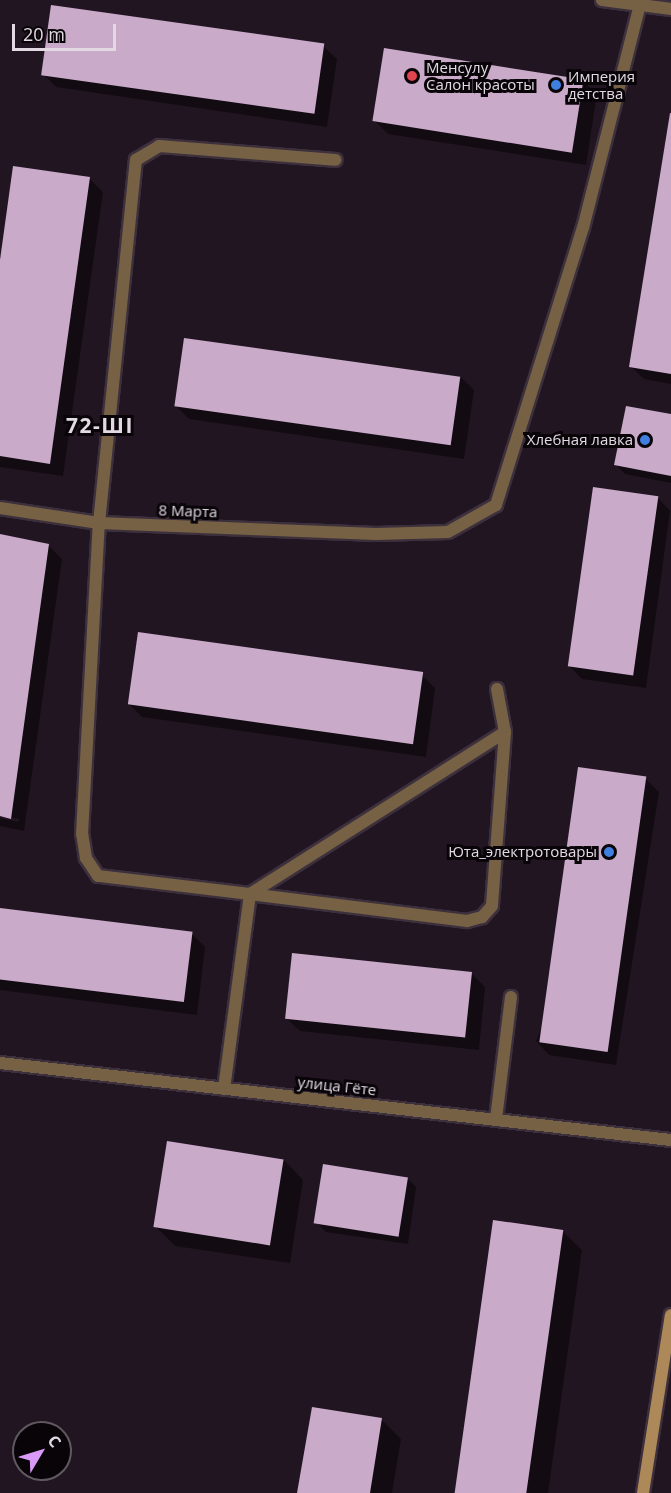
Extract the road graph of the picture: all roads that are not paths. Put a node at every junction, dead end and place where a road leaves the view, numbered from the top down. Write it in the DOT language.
graph roads {
  1 [pos="602,0"];
  2 [pos="640,5"];
  3 [pos="671,9"];
  4 [pos="335,160"];
  5 [pos="0,508"];
  6 [pos="99,523"];
  7 [pos="496,689"];
  8 [pos="505,732"];
  9 [pos="250,894"];
  10 [pos="511,998"];
  11 [pos="0,1063"];
  12 [pos="224,1089"];
  13 [pos="496,1119"];
  14 [pos="671,1140"];
  15 [pos="671,1315"];
  16 [pos="642,1493"];
  1 -- 2 [label="street"];
  2 -- 3 [label="street"];
  2 -- 6 [label="street, 8 Марта"];
  4 -- 6 [label="street"];
  5 -- 6 [label="street, 8 Марта"];
  6 -- 9 [label="street"];
  7 -- 8 [label="street"];
  8 -- 9 [label="street"];
  8 -- 9 [label="street"];
  9 -- 12 [label="street"];
  10 -- 13 [label="street"];
  11 -- 12 [label="street, улица Гёте"];
  12 -- 13 [label="street, улица Гёте"];
  13 -- 14 [label="street, улица Гёте"];
  15 -- 16 [label="main road"];
}
